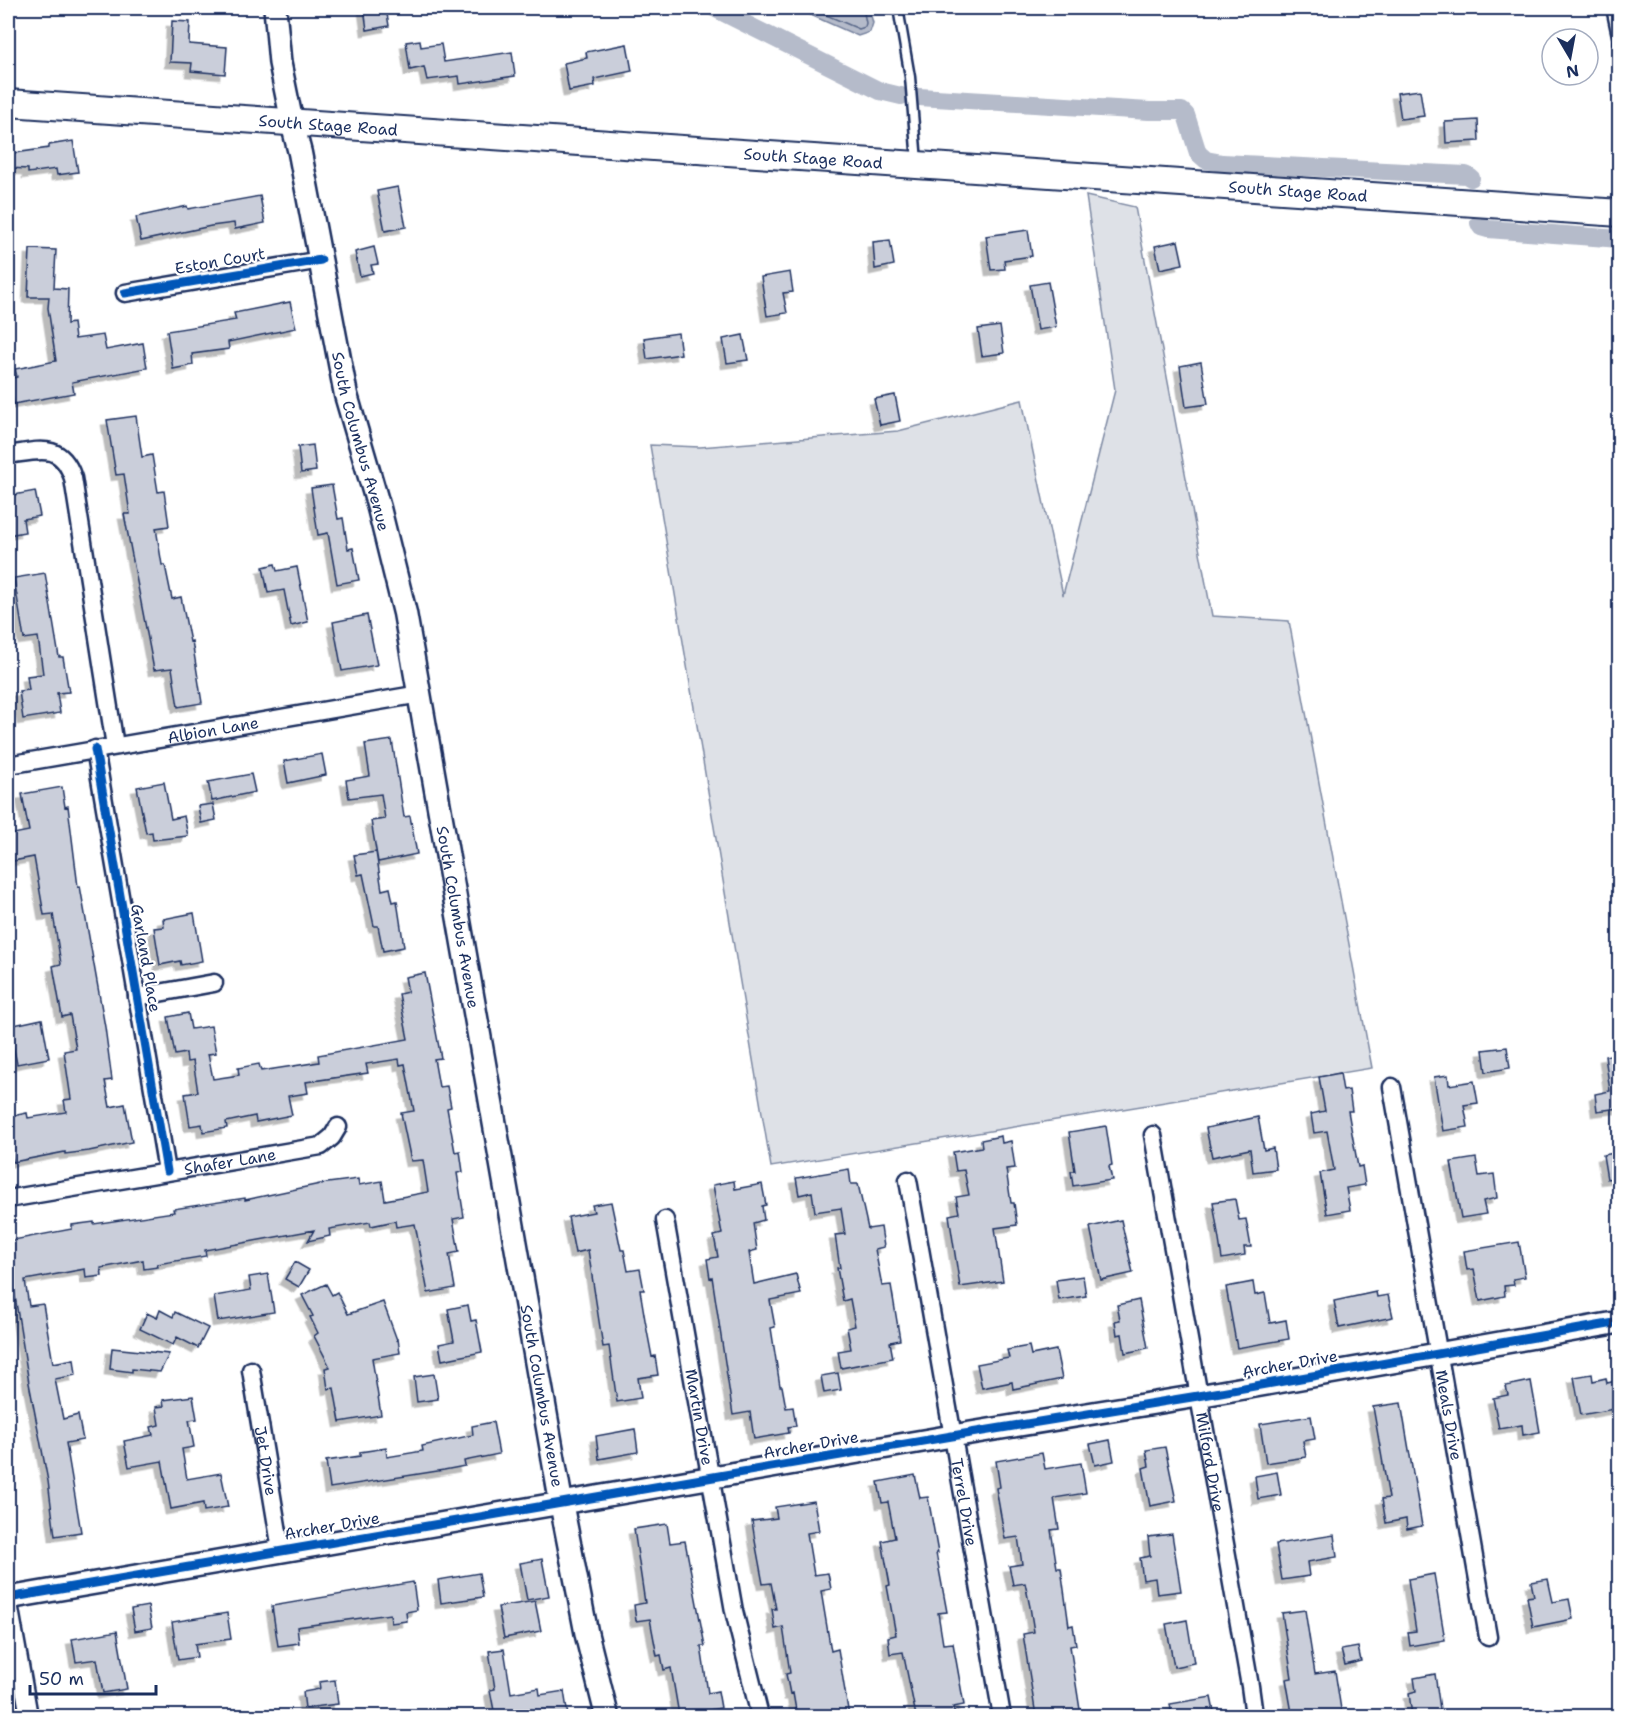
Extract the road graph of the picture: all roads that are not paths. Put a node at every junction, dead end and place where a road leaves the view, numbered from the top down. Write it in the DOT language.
graph roads {
  1 [pos="275,8"];
  2 [pos="898,8"];
  3 [pos="1611,8"];
  4 [pos="1620,50"];
  5 [pos="8,103"];
  6 [pos="292,122"];
  7 [pos="917,165"];
  8 [pos="1620,213"];
  9 [pos="321,260"];
  10 [pos="125,293"];
  11 [pos="8,455"];
  12 [pos="420,694"];
  13 [pos="115,746"];
  14 [pos="95,749"];
  15 [pos="8,765"];
  16 [pos="214,983"];
  17 [pos="137,997"];
  18 [pos="1392,1087"];
  19 [pos="338,1127"];
  20 [pos="1153,1135"];
  21 [pos="168,1172"];
  22 [pos="908,1180"];
  23 [pos="8,1199"];
  24 [pos="665,1220"];
  25 [pos="1620,1322"];
  26 [pos="1438,1353"];
  27 [pos="251,1370"];
  28 [pos="1198,1396"];
  29 [pos="952,1436"];
  30 [pos="710,1478"];
  31 [pos="561,1502"];
  32 [pos="281,1550"];
  33 [pos="8,1596"];
  34 [pos="1488,1637"];
  35 [pos="29,1716"];
  36 [pos="607,1716"];
  37 [pos="760,1716"];
  38 [pos="1002,1716"];
  39 [pos="1252,1716"];
  1 -- 6 [label="street"];
  2 -- 7 [label="lane"];
  3 -- 4 [label="lane"];
  5 -- 6 [label="main road, South Stage Road"];
  6 -- 7 [label="main road, South Stage Road"];
  6 -- 9 [label="main road, South Columbus Avenue"];
  7 -- 8 [label="main road, South Stage Road"];
  9 -- 10 [label="street, Eston Court"];
  9 -- 12 [label="main road, South Columbus Avenue"];
  11 -- 13 [label="street"];
  12 -- 13 [label="street, Albion Lane"];
  12 -- 31 [label="main road, South Columbus Avenue"];
  13 -- 14 [label="street, Albion Lane"];
  14 -- 15 [label="street, Albion Lane"];
  14 -- 17 [label="street, Garland Place"];
  16 -- 17 [label="street"];
  17 -- 21 [label="street, Garland Place"];
  18 -- 26 [label="street, Meals Drive"];
  19 -- 21 [label="street, Shafer Lane"];
  20 -- 28 [label="street, Milford Drive"];
  21 -- 23 [label="street, Shafer Lane"];
  22 -- 29 [label="street, Terrel Drive"];
  24 -- 30 [label="street, Martin Drive"];
  25 -- 26 [label="street, Archer Drive"];
  26 -- 28 [label="street, Archer Drive"];
  26 -- 34 [label="street, Meals Drive"];
  27 -- 32 [label="street, Jet Drive"];
  28 -- 29 [label="street, Archer Drive"];
  28 -- 39 [label="street, Milford Drive"];
  29 -- 30 [label="street, Archer Drive"];
  29 -- 38 [label="street, Terrel Drive"];
  30 -- 31 [label="street, Archer Drive"];
  30 -- 37 [label="street, Martin Drive"];
  31 -- 32 [label="street, Archer Drive"];
  31 -- 36 [label="main road, South Columbus Avenue"];
  32 -- 33 [label="street, Archer Drive"];
  33 -- 35 [label="street"];
}
